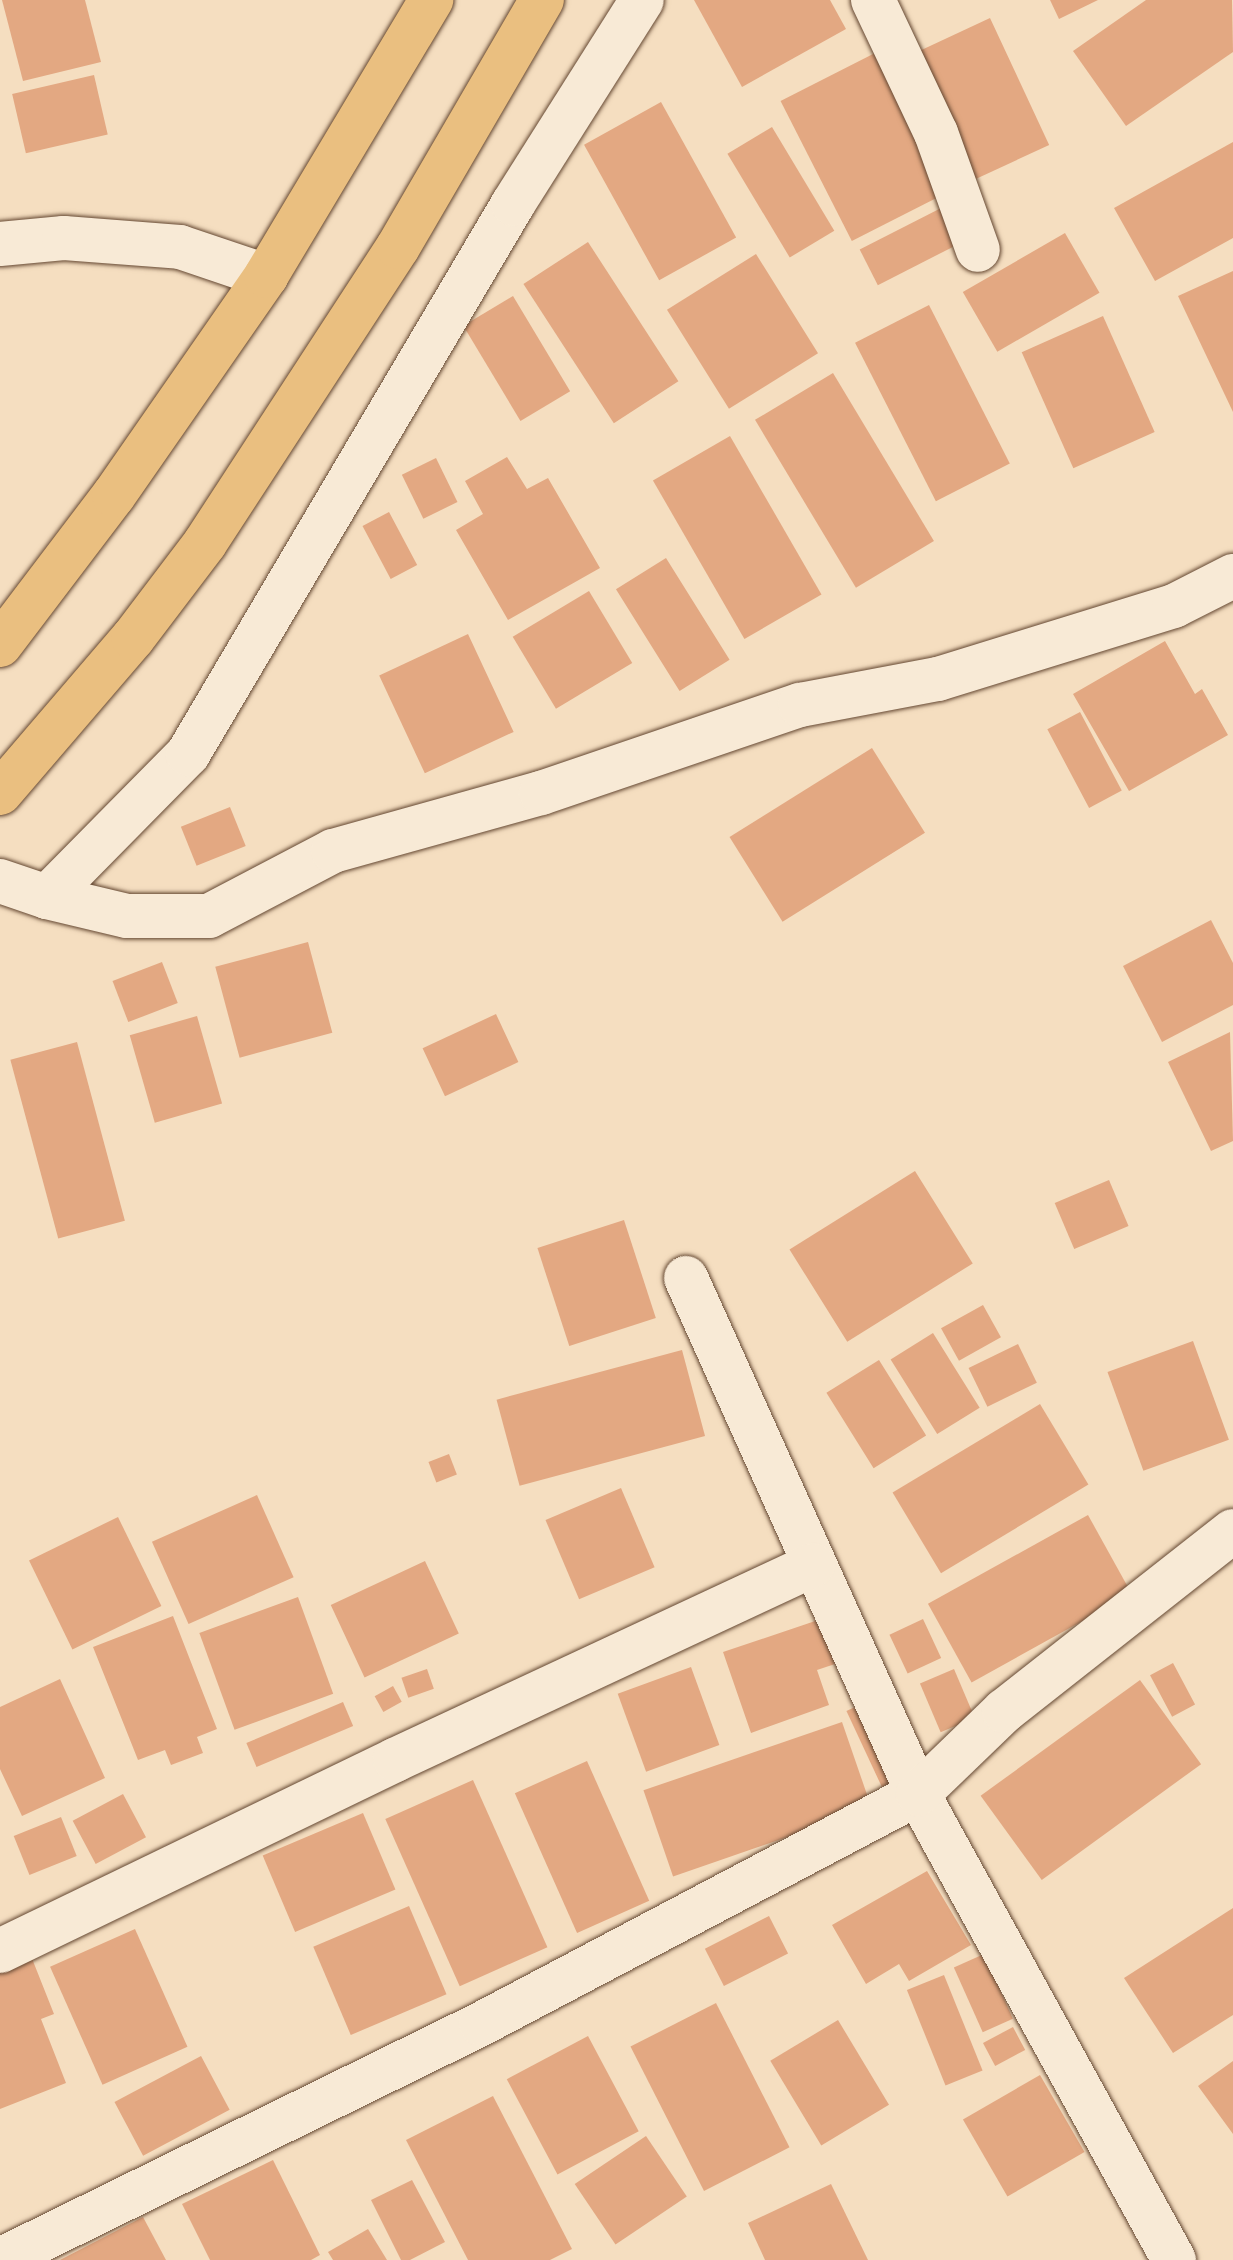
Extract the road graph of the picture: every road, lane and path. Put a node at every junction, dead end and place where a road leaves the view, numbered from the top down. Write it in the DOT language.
graph roads {
  1 [pos="431,0"];
  2 [pos="542,0"];
  3 [pos="642,0"];
  4 [pos="873,0"];
  5 [pos="0,244"];
  6 [pos="978,250"];
  7 [pos="266,276"];
  8 [pos="1233,576"];
  9 [pos="0,645"];
  10 [pos="0,793"];
  11 [pos="0,881"];
  12 [pos="47,897"];
  13 [pos="686,1278"];
  14 [pos="1233,1531"];
  15 [pos="813,1565"];
  16 [pos="918,1794"];
  17 [pos="0,1951"];
  18 [pos="0,2260"];
  19 [pos="1174,2260"];
  1 -- 7 [label="main road"];
  2 -- 10 [label="main road"];
  3 -- 12 [label="street"];
  4 -- 6 [label="street"];
  5 -- 7 [label="street"];
  7 -- 9 [label="main road"];
  8 -- 12 [label="street"];
  11 -- 12 [label="street"];
  13 -- 15 [label="street"];
  14 -- 16 [label="street"];
  15 -- 16 [label="street"];
  15 -- 17 [label="street"];
  16 -- 18 [label="street"];
  16 -- 19 [label="street"];
}
